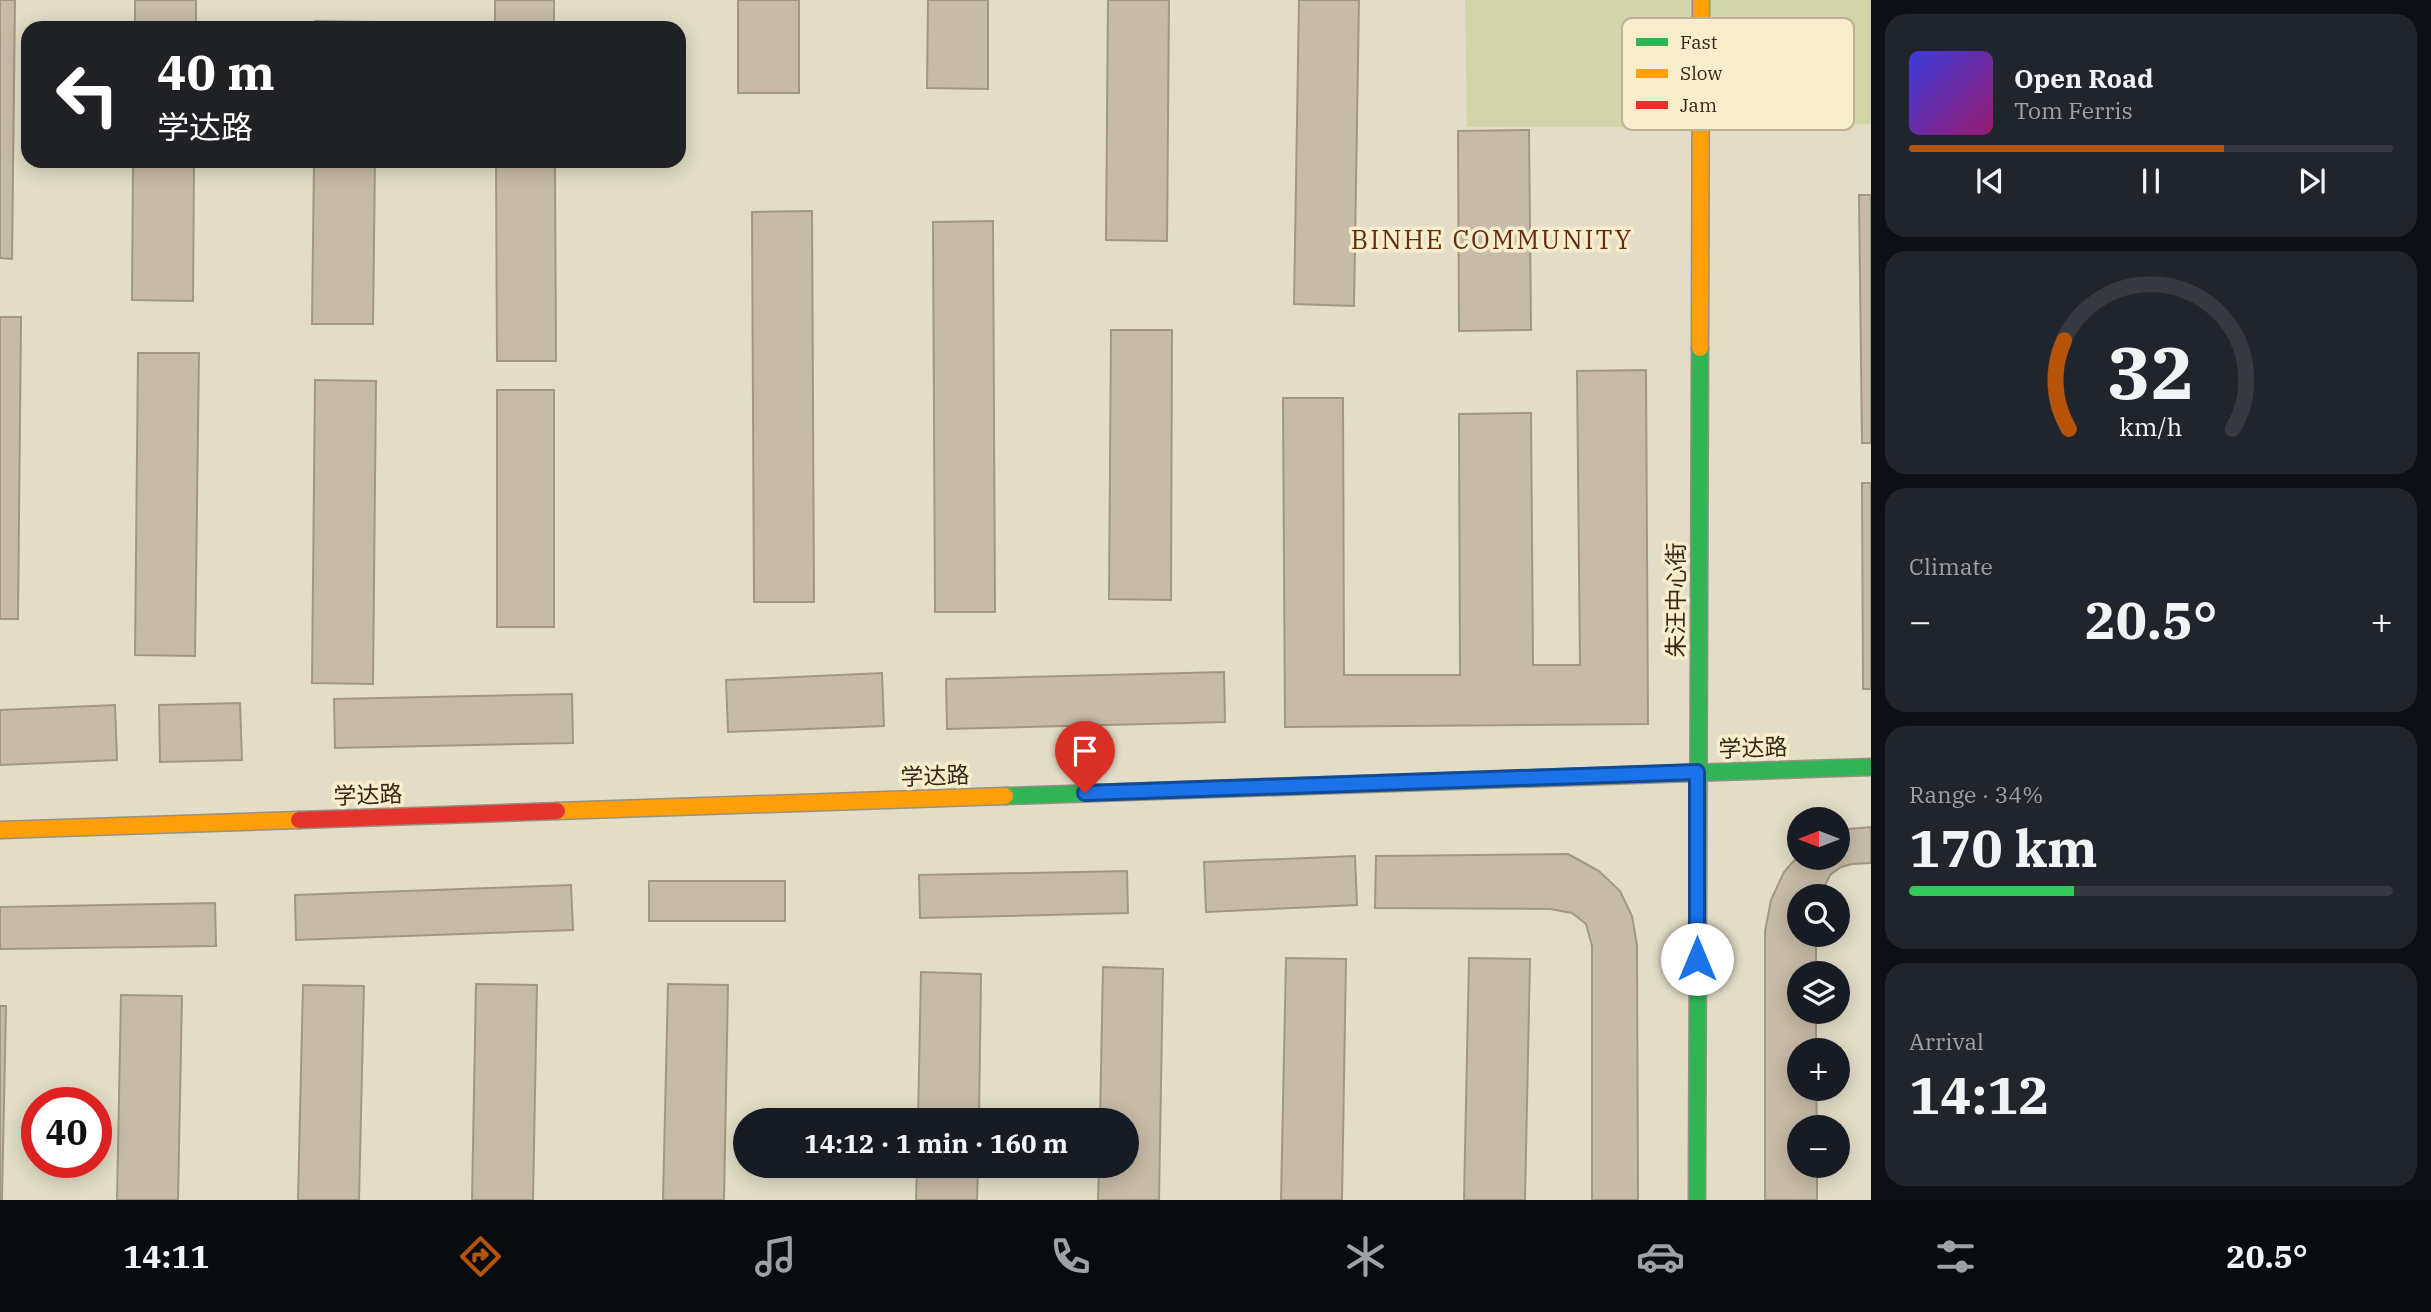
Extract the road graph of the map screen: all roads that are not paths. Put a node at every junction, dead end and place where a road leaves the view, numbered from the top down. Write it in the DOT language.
graph roads {
  1 [pos="1701,0"];
  2 [pos="1701,18"];
  3 [pos="1700,130"];
  4 [pos="1871,766"];
  5 [pos="1697,772"];
  6 [pos="0,830"];
  7 [pos="1697,1200"];
  1 -- 2 [label="street, 朱汪中心街"];
  3 -- 5 [label="street, 朱汪中心街"];
  4 -- 5 [label="street, 学达路"];
  5 -- 6 [label="street, 学达路"];
  5 -- 7 [label="street, 朱汪中心街"];
}
